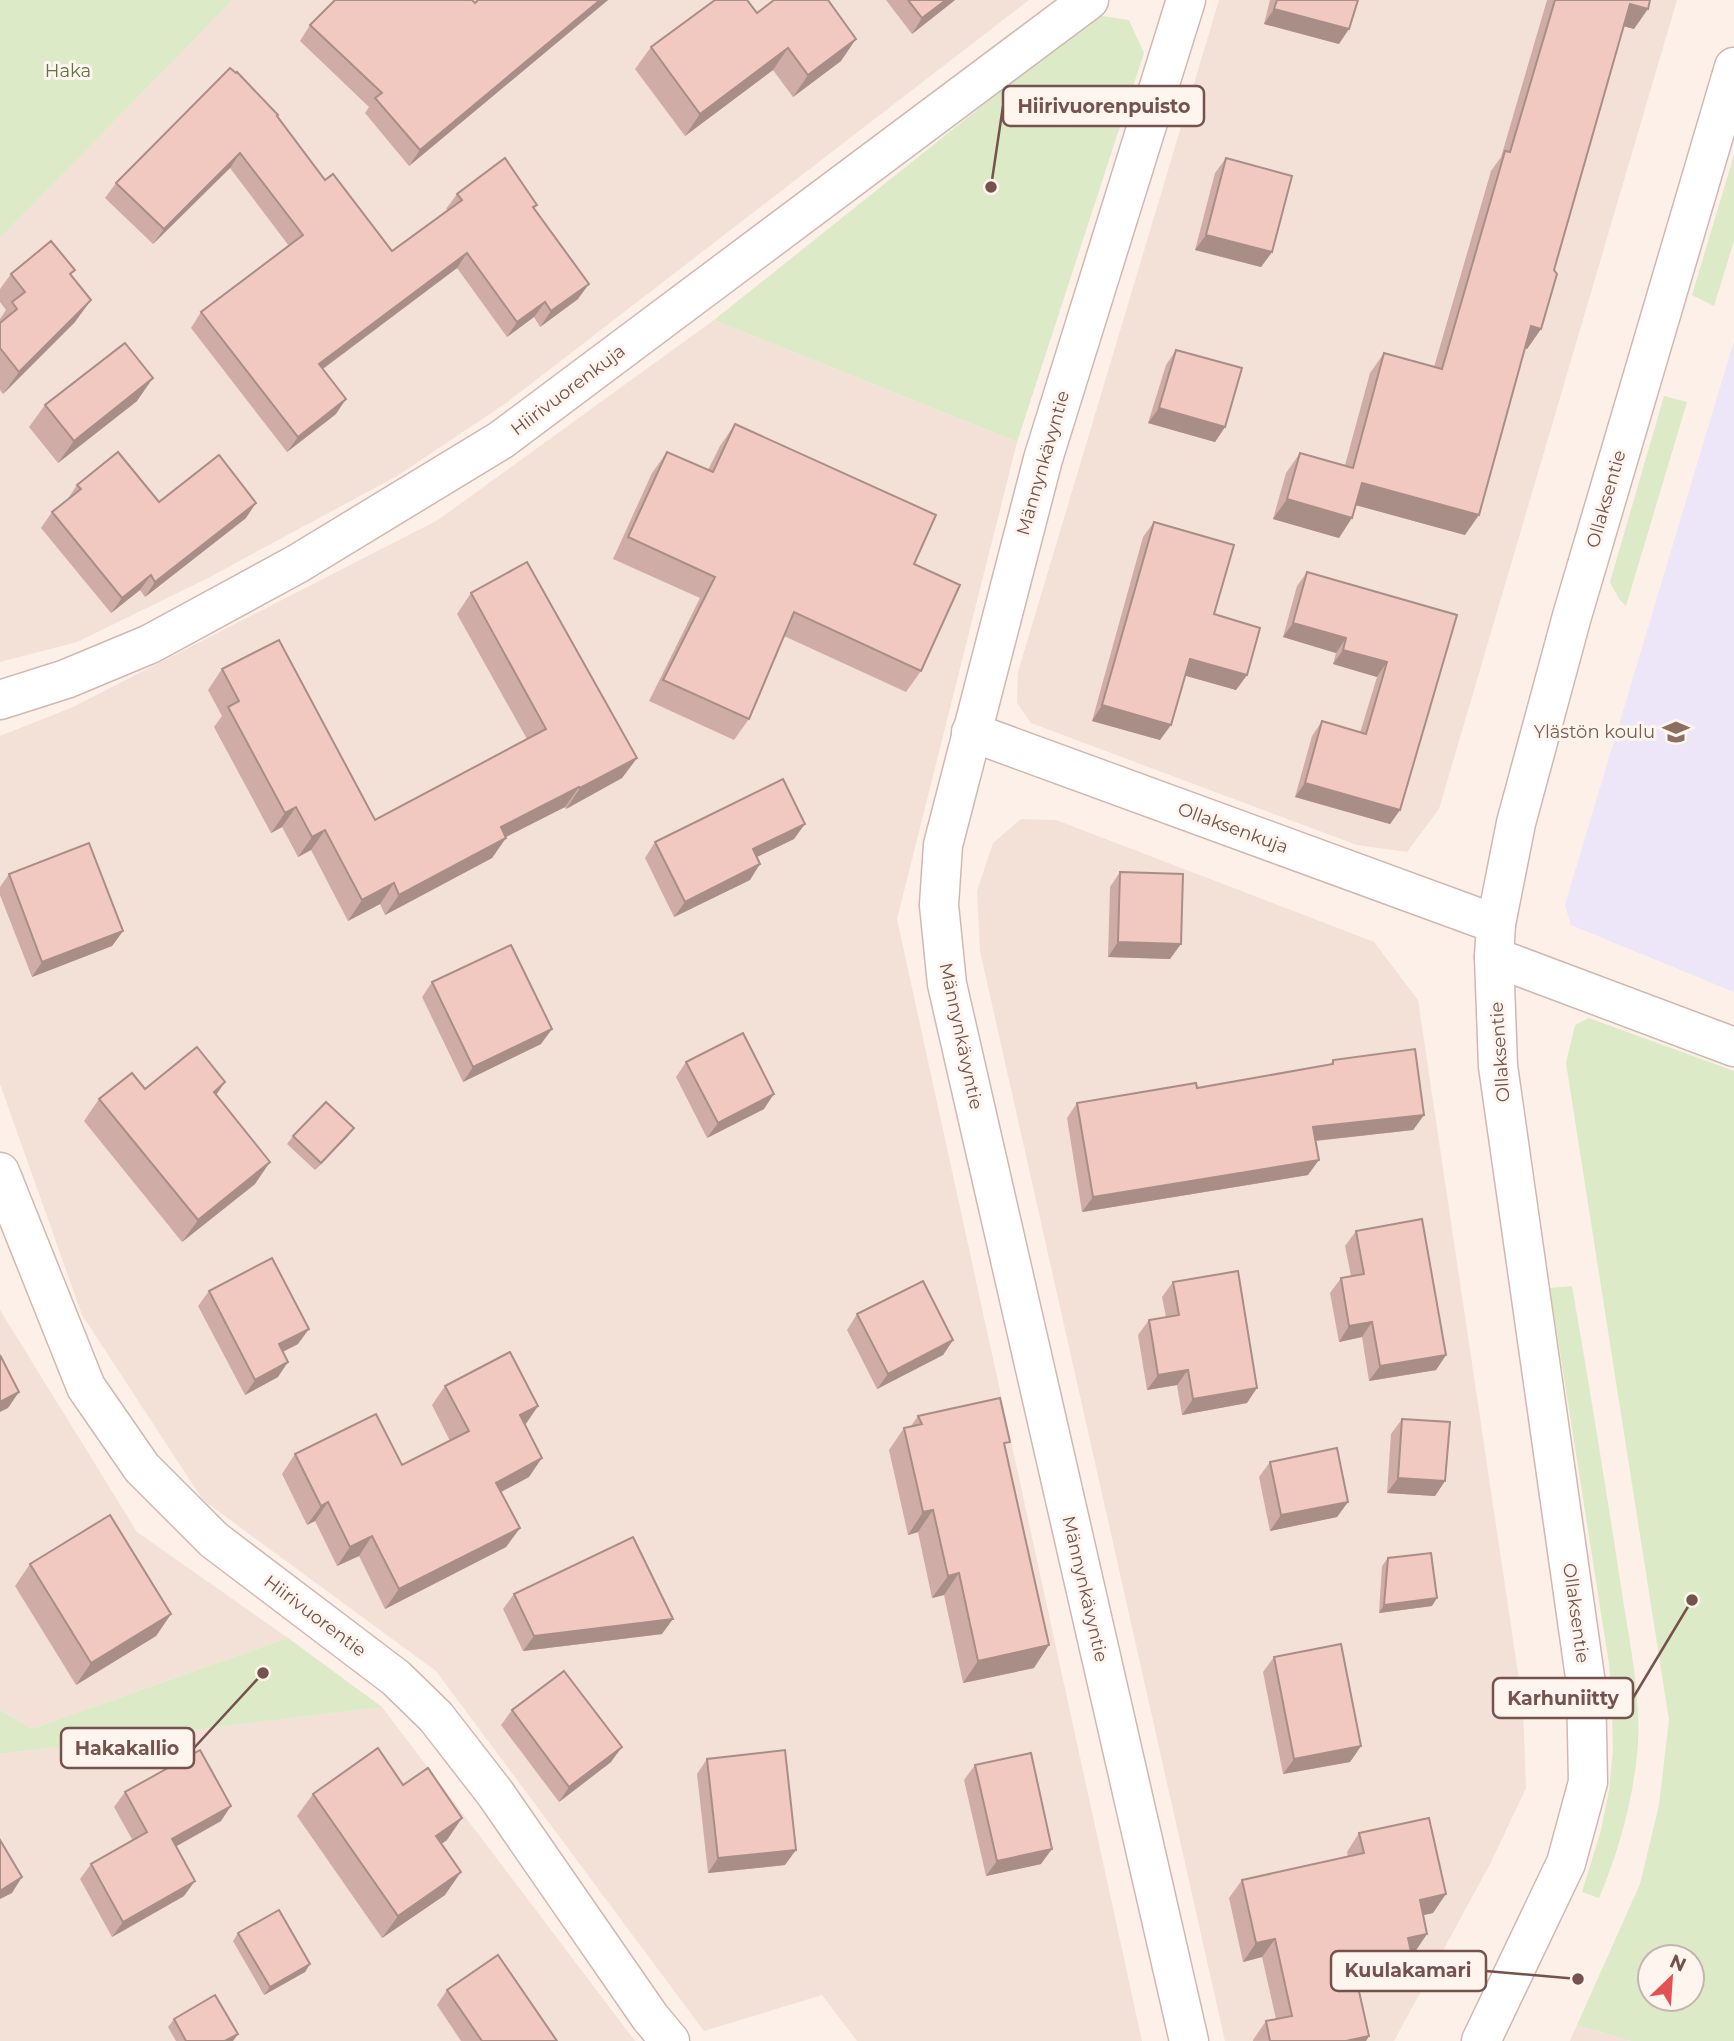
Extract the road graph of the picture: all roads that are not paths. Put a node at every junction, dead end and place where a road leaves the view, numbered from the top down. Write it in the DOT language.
graph roads {
  1 [pos="1089,0"];
  2 [pos="1186,0"];
  3 [pos="1734,67"];
  4 [pos="0,701"];
  5 [pos="971,732"];
  6 [pos="1495,941"];
  7 [pos="1734,1047"];
  8 [pos="0,1172"];
  9 [pos="670,2041"];
  10 [pos="1189,2041"];
  11 [pos="1481,2041"];
  1 -- 4 [label="street, Hiirivuorenkuja"];
  2 -- 5 [label="street, Männynkävyntie"];
  3 -- 6 [label="street, Ollaksentie"];
  5 -- 6 [label="street, Ollaksenkuja"];
  5 -- 10 [label="street, Männynkävyntie"];
  6 -- 7 [label="street, Ollaksenkuja"];
  6 -- 11 [label="street, Ollaksentie"];
  8 -- 9 [label="street, Hiirivuorentie"];
}
